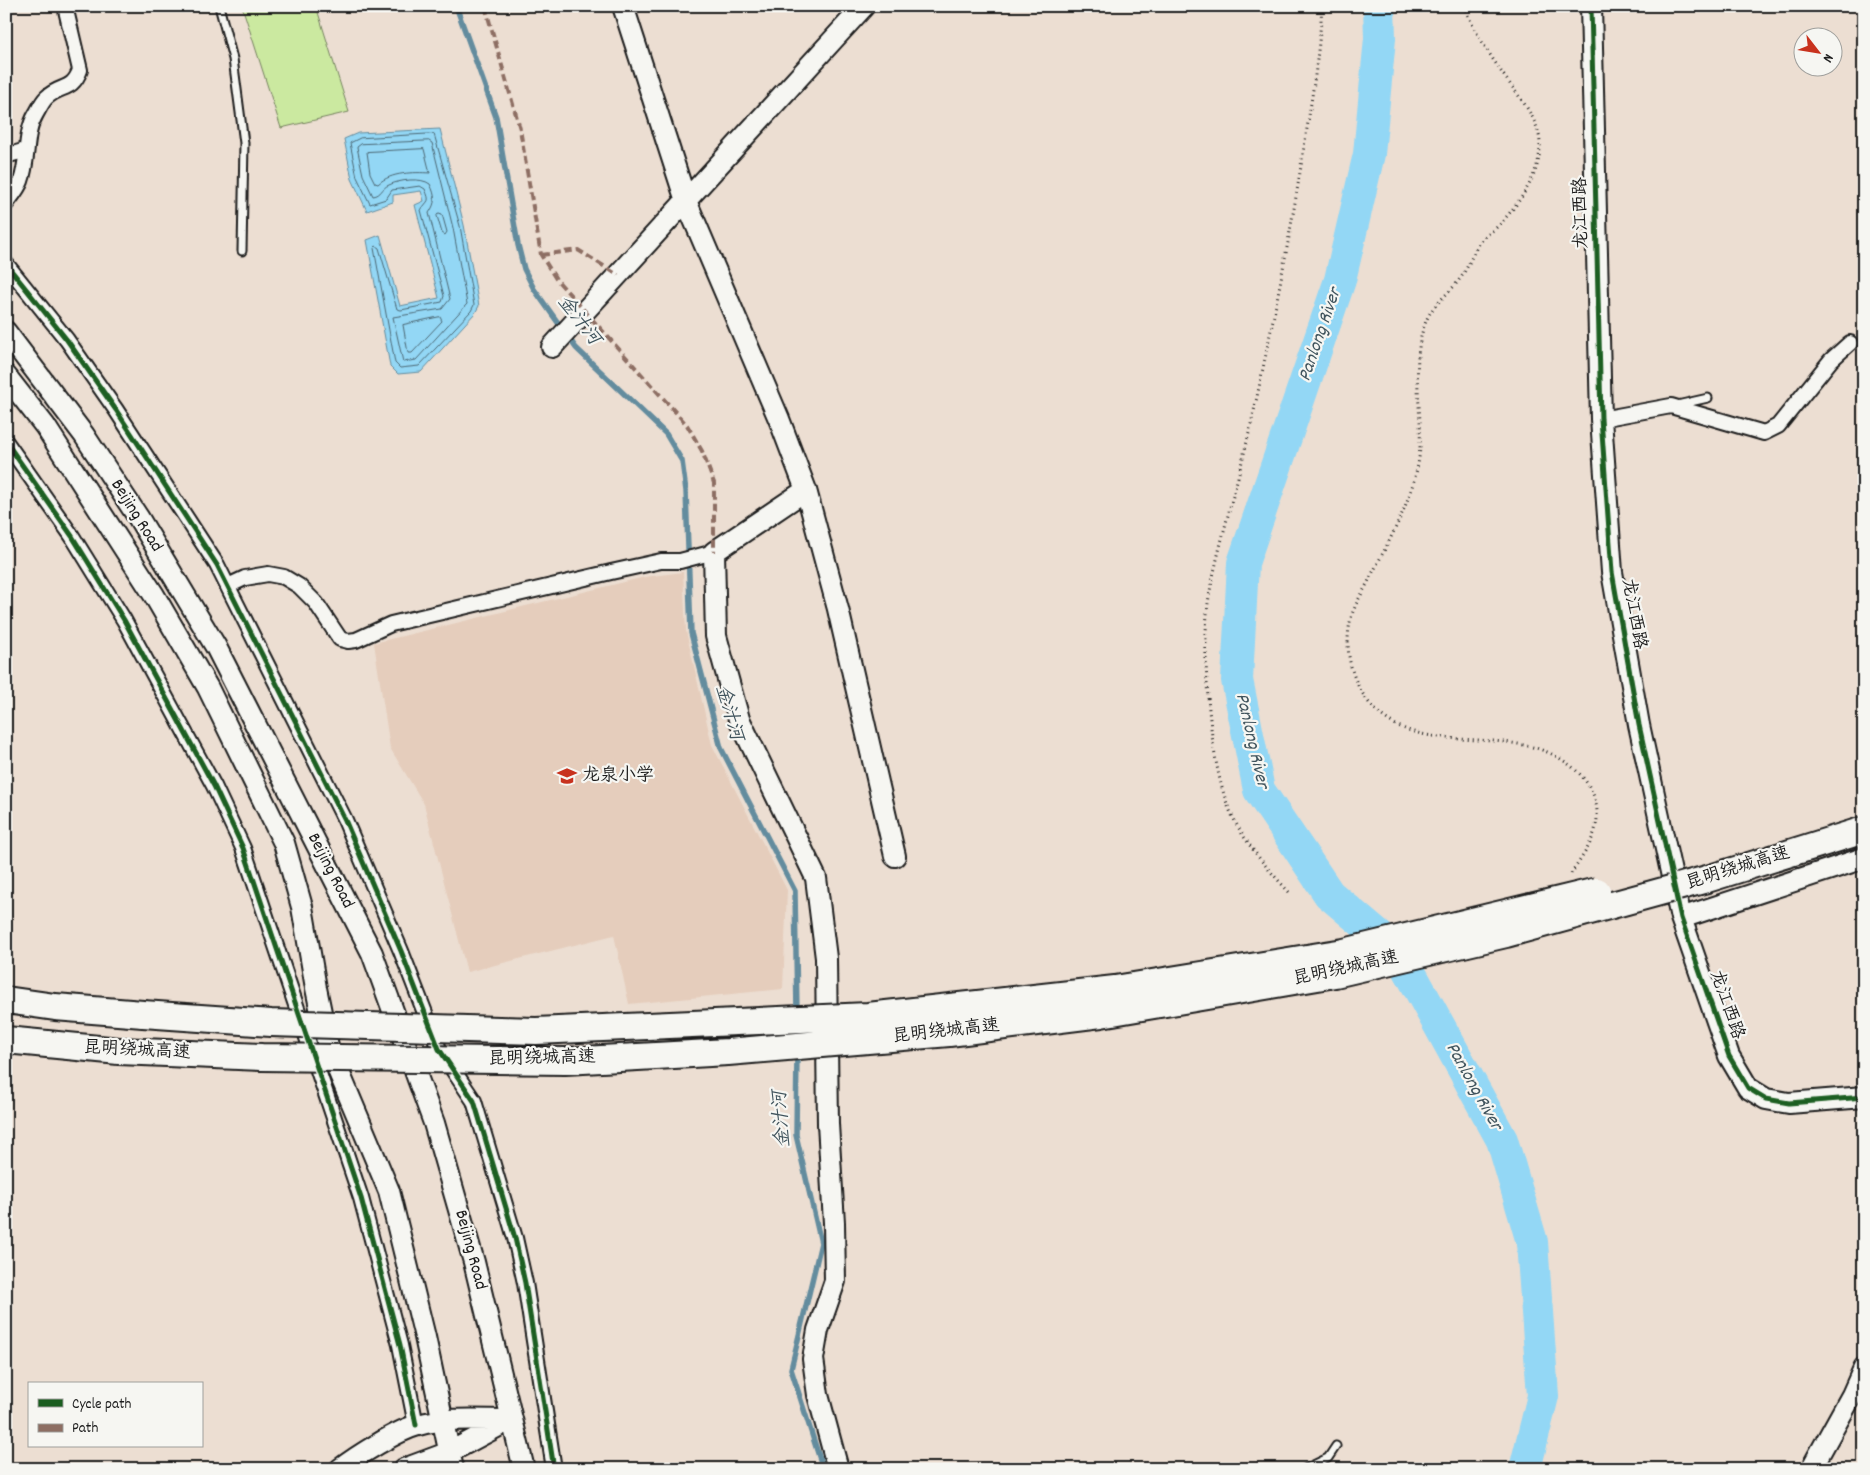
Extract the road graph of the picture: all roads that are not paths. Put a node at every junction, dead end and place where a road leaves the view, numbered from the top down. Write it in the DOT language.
graph roads {
  1 [pos="65,6"];
  2 [pos="219,6"];
  3 [pos="623,6"];
  4 [pos="864,6"];
  5 [pos="1591,6"];
  6 [pos="26,150"];
  7 [pos="6,156"];
  8 [pos="686,201"];
  9 [pos="6,204"];
  10 [pos="242,251"];
  11 [pos="6,264"];
  12 [pos="6,332"];
  13 [pos="1850,343"];
  14 [pos="552,347"];
  15 [pos="6,376"];
  16 [pos="1708,398"];
  17 [pos="1672,406"];
  18 [pos="1601,419"];
  19 [pos="6,442"];
  20 [pos="806,490"];
  21 [pos="714,552"];
  22 [pos="228,586"];
  23 [pos="1864,812"];
  24 [pos="1864,830"];
  25 [pos="895,856"];
  26 [pos="1864,858"];
  27 [pos="1681,918"];
  28 [pos="7,1000"];
  29 [pos="6,1040"];
  30 [pos="111,1051"];
  31 [pos="6,1056"];
  32 [pos="1864,1097"];
  33 [pos="1864,1368"];
  34 [pos="443,1420"];
  35 [pos="511,1420"];
  36 [pos="416,1425"];
  37 [pos="1336,1446"];
  38 [pos="452,1460"];
  39 [pos="340,1469"];
  40 [pos="404,1469"];
  41 [pos="524,1469"];
  42 [pos="554,1469"];
  43 [pos="838,1469"];
  44 [pos="1305,1469"];
  45 [pos="1811,1469"];
  1 -- 6 [label="street"];
  2 -- 10 [label="lane"];
  3 -- 8 [label="street"];
  4 -- 8 [label="street"];
  5 -- 18 [label="street, 龙江西路"];
  6 -- 7 [label="street"];
  6 -- 9 [label="street"];
  8 -- 14 [label="street"];
  8 -- 20 [label="street"];
  11 -- 22 [label="street"];
  12 -- 35 [label="street, Beijing Road"];
  13 -- 17 [label="street"];
  15 -- 34 [label="street, Beijing Road"];
  16 -- 17 [label="lane"];
  17 -- 18 [label="street"];
  18 -- 27 [label="street, 龙江西路"];
  19 -- 36 [label="street"];
  20 -- 21 [label="street"];
  20 -- 25 [label="street"];
  21 -- 22 [label="street"];
  21 -- 43 [label="street"];
  22 -- 42 [label="street"];
  23 -- 28 [label="highway, 昆明绕城高速, bridge"];
  24 -- 30 [label="highway, 昆明绕城高速, bridge"];
  26 -- 27 [label="street"];
  27 -- 32 [label="street, 龙江西路"];
  29 -- 30 [label="highway, 昆明绕城高速"];
  30 -- 31 [label="highway"];
  33 -- 45 [label="street"];
  34 -- 35 [label="street"];
  34 -- 36 [label="street"];
  34 -- 38 [label="street, Beijing Road"];
  35 -- 38 [label="street"];
  35 -- 41 [label="street, Beijing Road"];
  36 -- 39 [label="street"];
  37 -- 44 [label="lane"];
  38 -- 40 [label="street"];
}
